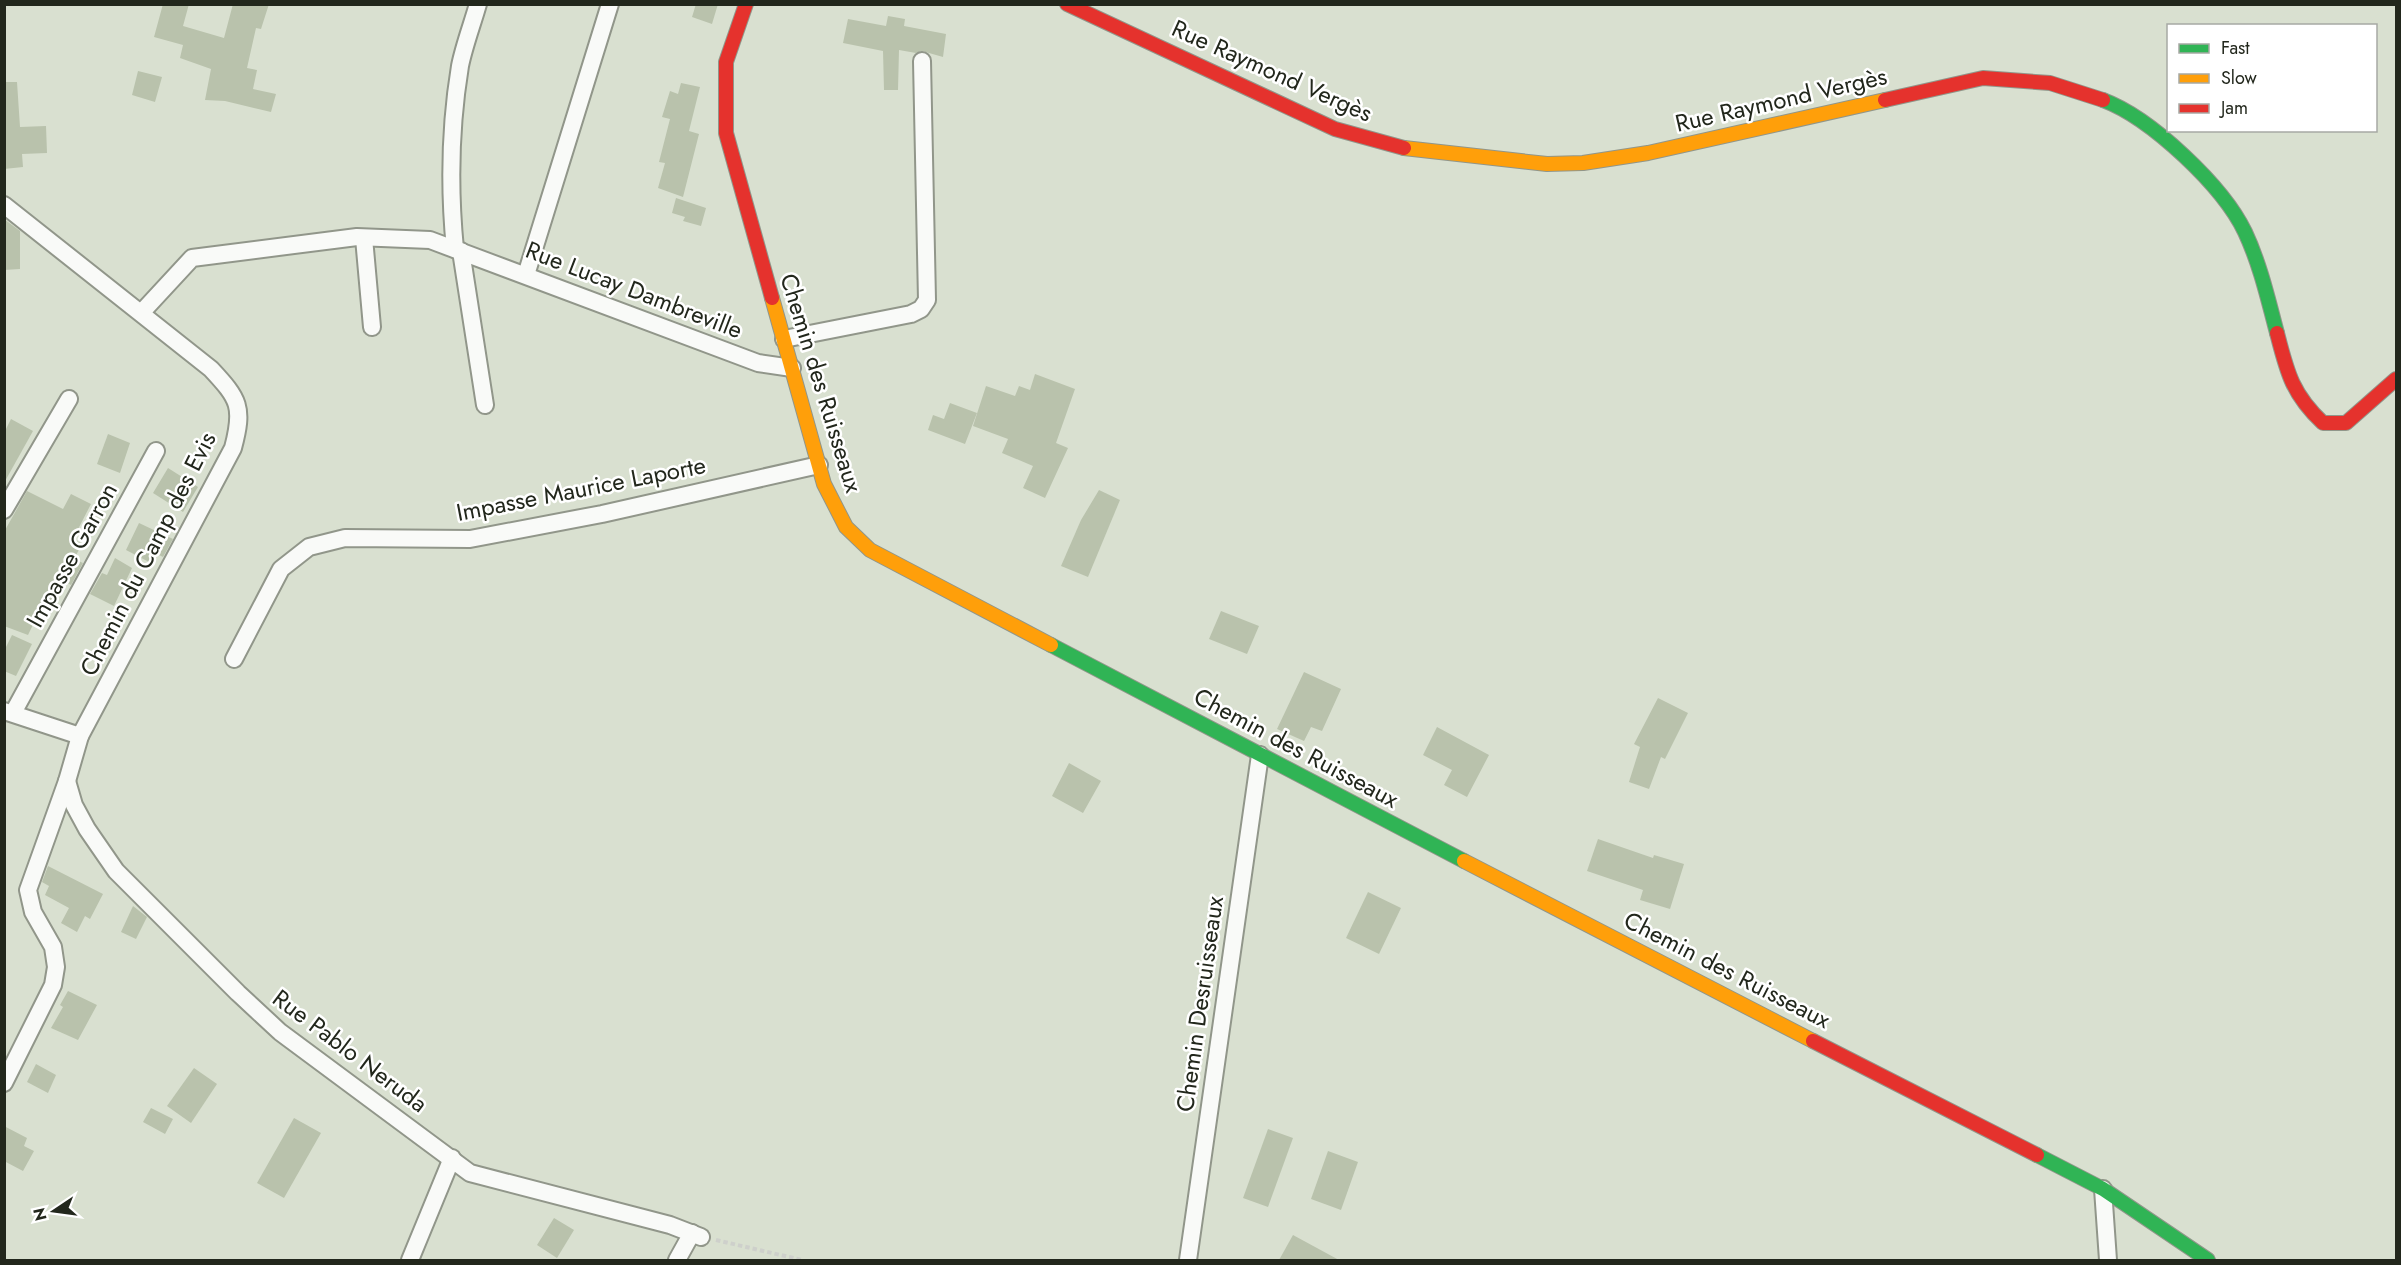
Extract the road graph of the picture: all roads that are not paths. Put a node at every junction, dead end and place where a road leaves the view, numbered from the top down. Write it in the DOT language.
graph roads {
  1 [pos="478,4"];
  2 [pos="610,4"];
  3 [pos="746,4"];
  4 [pos="1067,4"];
  5 [pos="922,61"];
  6 [pos="4,205"];
  7 [pos="364,238"];
  8 [pos="458,250"];
  9 [pos="526,275"];
  10 [pos="142,312"];
  11 [pos="372,327"];
  12 [pos="784,339"];
  13 [pos="792,368"];
  14 [pos="2397,380"];
  15 [pos="69,399"];
  16 [pos="485,405"];
  17 [pos="156,451"];
  18 [pos="819,465"];
  19 [pos="4,510"];
  20 [pos="234,659"];
  21 [pos="9,712"];
  22 [pos="80,736"];
  23 [pos="1260,754"];
  24 [pos="67,781"];
  25 [pos="4,1083"];
  26 [pos="452,1158"];
  27 [pos="2103,1189"];
  28 [pos="410,1260"];
  29 [pos="677,1260"];
  30 [pos="1188,1260"];
  31 [pos="2108,1260"];
  32 [pos="2208,1260"];
  1 -- 8 [label="street"];
  2 -- 9 [label="street"];
  3 -- 12 [label="street, Chemin des Ruisseaux"];
  4 -- 14 [label="street, Rue Raymond Vergès"];
  5 -- 12 [label="street"];
  6 -- 10 [label="street, Chemin du Camp des Evis"];
  7 -- 8 [label="street, Rue Lucay Dambreville"];
  7 -- 10 [label="street, Rue Lucay Dambreville"];
  7 -- 11 [label="street"];
  8 -- 9 [label="street, Rue Lucay Dambreville"];
  8 -- 16 [label="street"];
  9 -- 13 [label="street, Rue Lucay Dambreville"];
  10 -- 22 [label="street, Chemin du Camp des Evis"];
  12 -- 13 [label="street, Chemin des Ruisseaux"];
  13 -- 18 [label="street, Chemin des Ruisseaux"];
  15 -- 19 [label="street"];
  17 -- 21 [label="street, Impasse Garron"];
  18 -- 20 [label="street, Impasse Maurice Laporte"];
  18 -- 23 [label="street, Chemin des Ruisseaux"];
  21 -- 22 [label="street"];
  22 -- 24 [label="street, Chemin du Camp des Evis"];
  23 -- 27 [label="street, Chemin des Ruisseaux"];
  23 -- 30 [label="street, Chemin Desruisseaux"];
  24 -- 25 [label="street, Chemin du Camp des Evis"];
  24 -- 26 [label="street, Rue Pablo Neruda"];
  26 -- 28 [label="street"];
  26 -- 29 [label="street, Rue Pablo Neruda"];
  27 -- 31 [label="street"];
  27 -- 32 [label="street, Chemin des Ruisseaux"];
}
